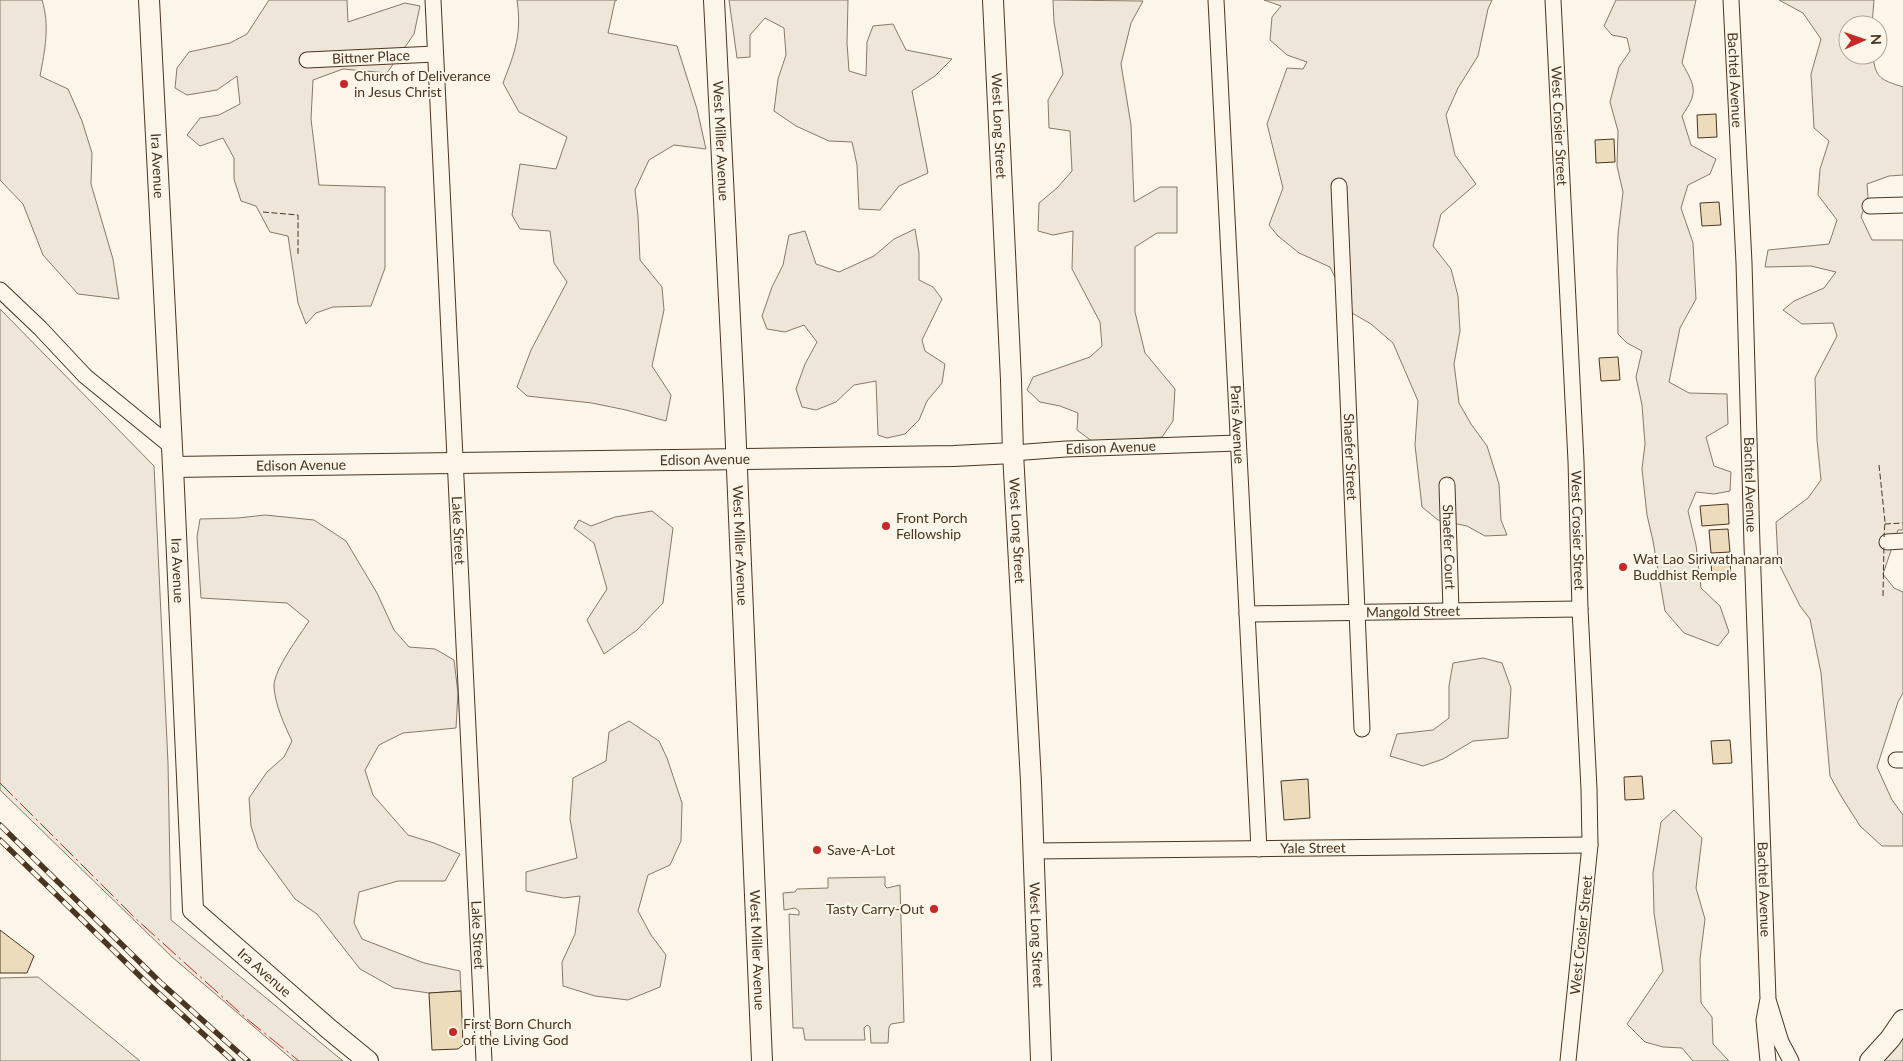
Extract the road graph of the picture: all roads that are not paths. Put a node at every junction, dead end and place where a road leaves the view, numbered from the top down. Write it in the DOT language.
graph roads {
  1 [pos="149,0"];
  2 [pos="433,0"];
  3 [pos="714,0"];
  4 [pos="993,0"];
  5 [pos="1216,0"];
  6 [pos="1553,0"];
  7 [pos="1731,0"];
  8 [pos="435,54"];
  9 [pos="307,60"];
  10 [pos="1339,186"];
  11 [pos="1903,205"];
  12 [pos="1870,206"];
  13 [pos="0,290"];
  14 [pos="1238,443"];
  15 [pos="172,447"];
  16 [pos="1013,453"];
  17 [pos="737,460"];
  18 [pos="454,462"];
  19 [pos="173,467"];
  20 [pos="1447,485"];
  21 [pos="1903,541"];
  22 [pos="1887,542"];
  23 [pos="1580,609"];
  24 [pos="1451,610"];
  25 [pos="1357,612"];
  26 [pos="1247,614"];
  27 [pos="1362,729"];
  28 [pos="1590,844"];
  29 [pos="1258,849"];
  30 [pos="1034,851"];
  31 [pos="1768,999"];
  32 [pos="1903,1020"];
  33 [pos="368,1061"];
  34 [pos="484,1061"];
  35 [pos="762,1061"];
  36 [pos="1041,1061"];
  37 [pos="1568,1061"];
  38 [pos="1768,1061"];
  39 [pos="1790,1061"];
  40 [pos="1870,1061"];
  1 -- 15 [label="main road, Ira Avenue"];
  2 -- 8 [label="street, Lake Street"];
  3 -- 17 [label="main road, West Miller Avenue"];
  4 -- 16 [label="main road, West Long Street"];
  5 -- 14 [label="street, Paris Avenue"];
  6 -- 23 [label="street, West Crosier Street"];
  7 -- 31 [label="street, Bachtel Avenue"];
  8 -- 9 [label="street, Bittner Place"];
  8 -- 18 [label="street, Lake Street"];
  10 -- 25 [label="street, Shaefer Street"];
  11 -- 12 [label="street"];
  13 -- 15 [label="street"];
  14 -- 16 [label="street, Edison Avenue"];
  14 -- 26 [label="street, Paris Avenue"];
  15 -- 19 [label="main road, Ira Avenue"];
  16 -- 17 [label="main road, Edison Avenue"];
  16 -- 30 [label="main road, West Long Street"];
  17 -- 18 [label="main road, Edison Avenue"];
  17 -- 35 [label="main road, West Miller Avenue"];
  18 -- 19 [label="main road, Edison Avenue"];
  18 -- 34 [label="street, Lake Street"];
  19 -- 33 [label="main road, Ira Avenue"];
  20 -- 24 [label="street, Shaefer Court"];
  21 -- 22 [label="street"];
  23 -- 24 [label="street, Mangold Street"];
  23 -- 28 [label="street, West Crosier Street"];
  24 -- 25 [label="street, Mangold Street"];
  25 -- 26 [label="street, Mangold Street"];
  25 -- 27 [label="street, Shaefer Street"];
  26 -- 29 [label="street, Paris Avenue"];
  28 -- 29 [label="street, Yale Street"];
  28 -- 37 [label="street, West Crosier Street"];
  29 -- 30 [label="street, Yale Street"];
  30 -- 36 [label="main road, West Long Street"];
  31 -- 38 [label="street, Bachtel Avenue"];
  31 -- 39 [label="street, Bachtel Avenue"];
  32 -- 40 [label="main road"];
}
